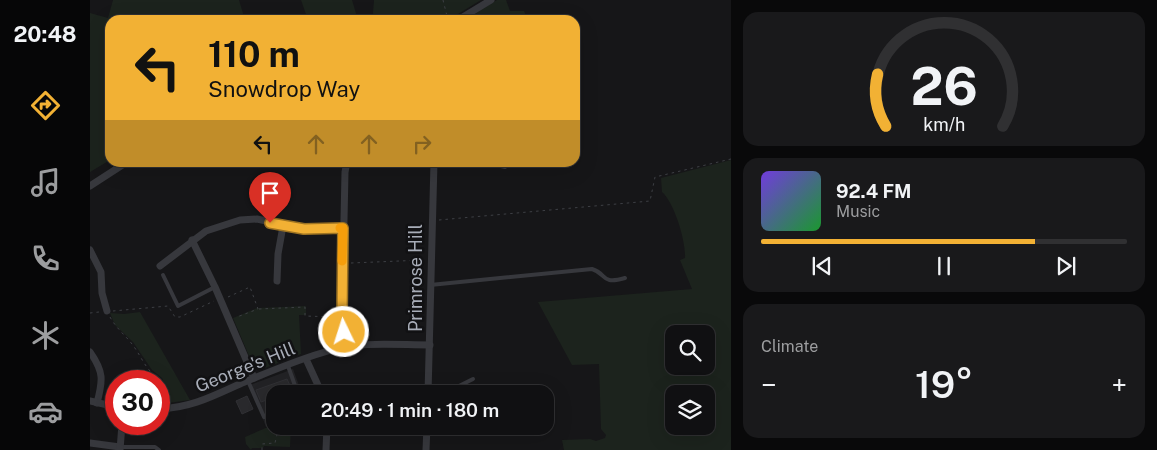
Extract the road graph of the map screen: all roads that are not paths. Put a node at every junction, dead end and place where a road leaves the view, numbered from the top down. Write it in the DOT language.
graph roads {
  1 [pos="491,0"];
  2 [pos="466,15"];
  3 [pos="119,167"];
  4 [pos="346,167"];
  5 [pos="434,167"];
  6 [pos="90,186"];
  7 [pos="283,226"];
  8 [pos="343,228"];
  9 [pos="192,240"];
  10 [pos="90,250"];
  11 [pos="160,266"];
  12 [pos="163,275"];
  13 [pos="625,278"];
  14 [pos="277,280"];
  15 [pos="430,285"];
  16 [pos="215,287"];
  17 [pos="107,311"];
  18 [pos="430,345"];
  19 [pos="346,346"];
  20 [pos="90,352"];
  21 [pos="306,359"];
  22 [pos="288,366"];
  23 [pos="251,379"];
  24 [pos="473,379"];
  25 [pos="295,385"];
  26 [pos="318,385"];
  27 [pos="428,385"];
  28 [pos="462,385"];
  29 [pos="93,402"];
  30 [pos="170,408"];
  31 [pos="266,416"];
  32 [pos="121,435"];
  33 [pos="327,435"];
  34 [pos="427,435"];
  35 [pos="90,443"];
  36 [pos="120,448"];
  37 [pos="160,450"];
  38 [pos="326,450"];
  39 [pos="426,450"];
  1 -- 2 [label="street"];
  3 -- 6 [label="street"];
  4 -- 8 [label="street"];
  5 -- 15 [label="street, Primrose Hill"];
  7 -- 8 [label="street"];
  7 -- 9 [label="street"];
  7 -- 14 [label="street"];
  8 -- 19 [label="street"];
  9 -- 11 [label="street"];
  9 -- 16 [label="street"];
  10 -- 17 [label="street"];
  12 -- 16 [label="lane"];
  13 -- 15 [label="lane"];
  15 -- 18 [label="street, Primrose Hill"];
  16 -- 23 [label="street"];
  18 -- 19 [label="street, George's Hill"];
  18 -- 27 [label="street, Primrose Hill"];
  19 -- 21 [label="street, George's Hill"];
  20 -- 29 [label="street"];
  21 -- 22 [label="street, George's Hill"];
  21 -- 26 [label="street"];
  22 -- 23 [label="street, George's Hill"];
  22 -- 25 [label="lane"];
  23 -- 30 [label="street, George's Hill"];
  23 -- 31 [label="lane"];
  24 -- 28 [label="lane"];
  32 -- 36 [label="street"];
  33 -- 38 [label="street"];
  34 -- 39 [label="street"];
  35 -- 36 [label="street"];
  36 -- 37 [label="lane"];
}
